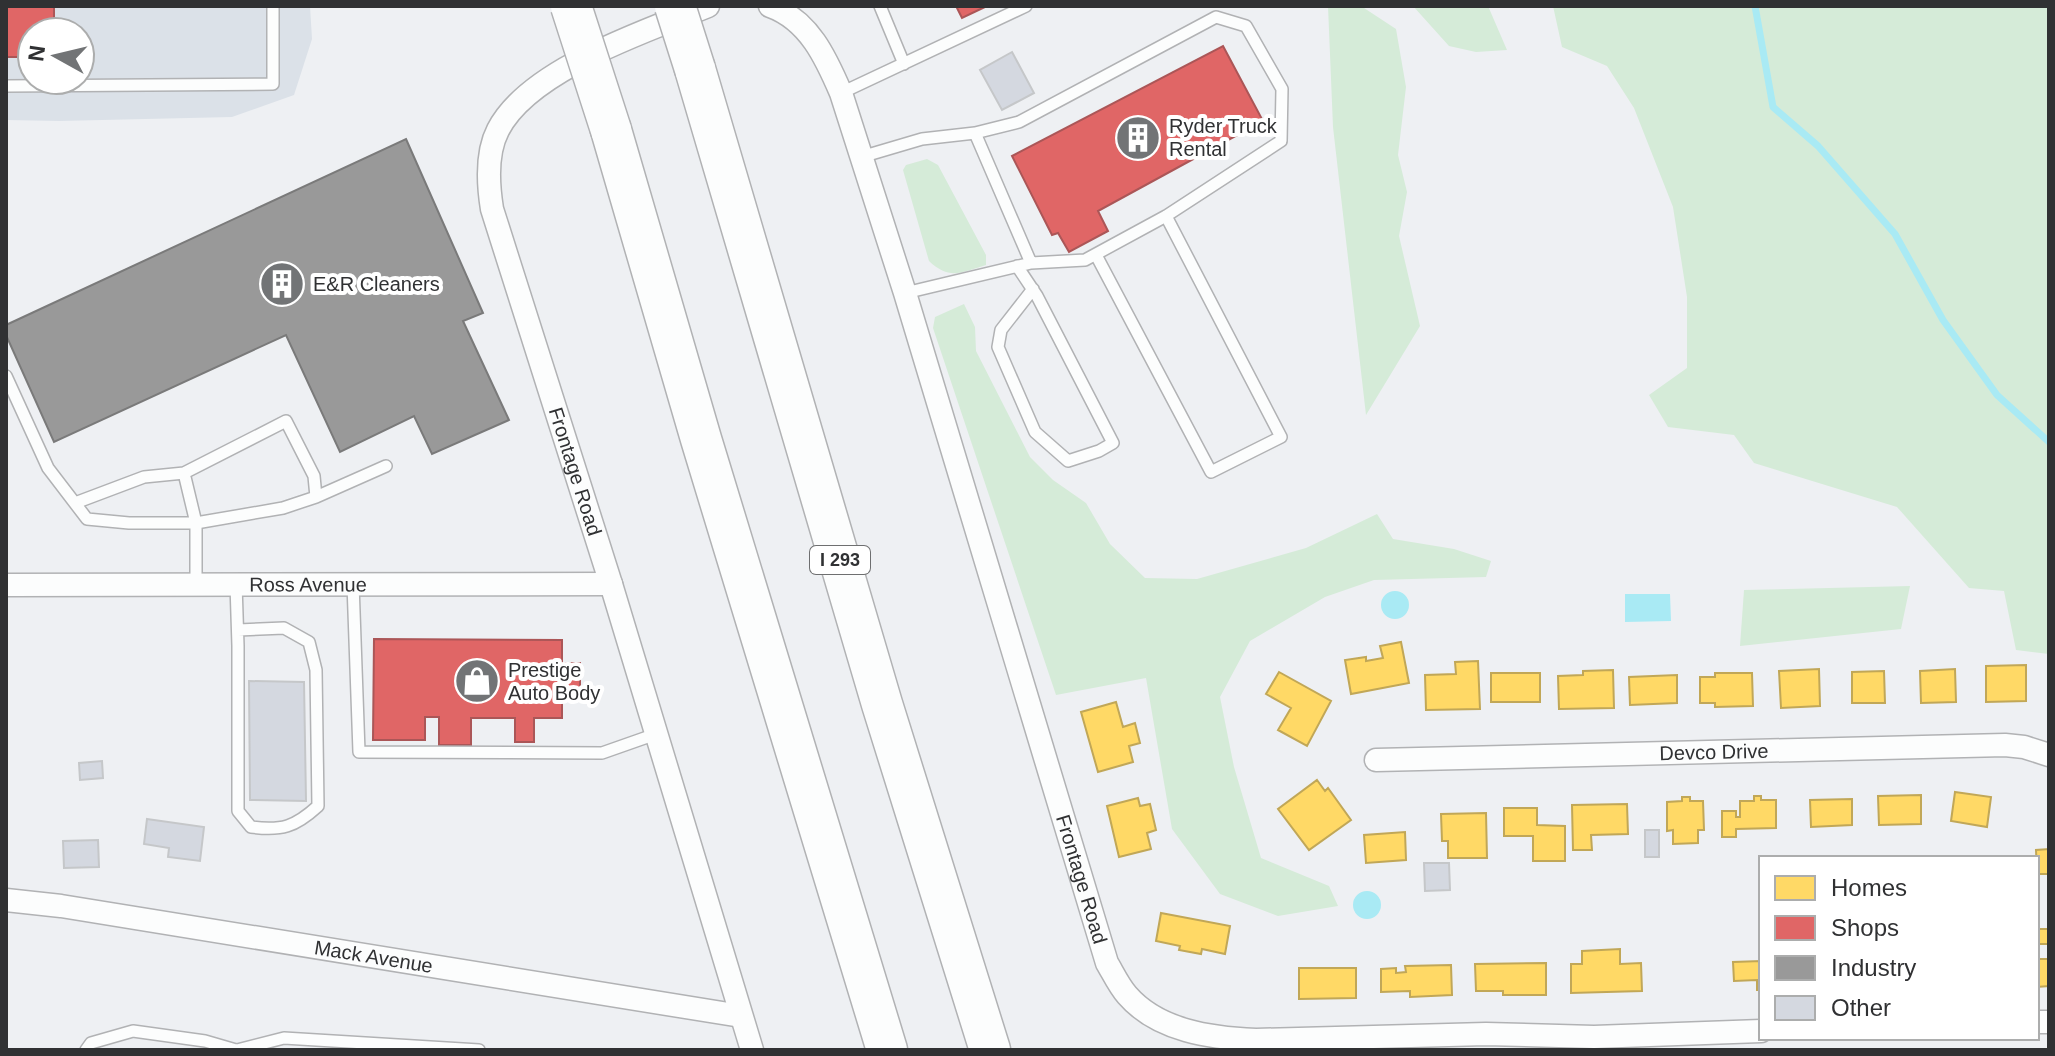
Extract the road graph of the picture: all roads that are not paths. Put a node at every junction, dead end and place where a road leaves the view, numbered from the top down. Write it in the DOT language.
graph roads {
  1 [pos="273,6"];
  2 [pos="571,6"];
  3 [pos="675,6"];
  4 [pos="708,6"];
  5 [pos="770,6"];
  6 [pos="880,6"];
  7 [pos="1026,6"];
  8 [pos="904,64"];
  9 [pos="6,86"];
  10 [pos="841,93"];
  11 [pos="975,133"];
  12 [pos="861,157"];
  13 [pos="1166,216"];
  14 [pos="1096,255"];
  15 [pos="1031,263"];
  16 [pos="1017,266"];
  17 [pos="1033,289"];
  18 [pos="905,293"];
  19 [pos="6,376"];
  20 [pos="386,466"];
  21 [pos="184,473"];
  22 [pos="316,497"];
  23 [pos="75,503"];
  24 [pos="196,523"];
  25 [pos="196,584"];
  26 [pos="236,584"];
  27 [pos="353,584"];
  28 [pos="611,584"];
  29 [pos="6,585"];
  30 [pos="238,630"];
  31 [pos="656,734"];
  32 [pos="2049,755"];
  33 [pos="1376,760"];
  34 [pos="6,900"];
  35 [pos="741,1016"];
  36 [pos="1759,1031"];
  37 [pos="1685,1042"];
  38 [pos="1256,1045"];
  39 [pos="86,1050"];
  40 [pos="237,1050"];
  41 [pos="479,1050"];
  42 [pos="752,1050"];
  43 [pos="887,1050"];
  44 [pos="990,1050"];
  1 -- 9 [label="lane"];
  2 -- 43 [label="highway, bridge"];
  3 -- 44 [label="highway, I 293, bridge"];
  4 -- 28 [label="street, Frontage Road"];
  5 -- 10 [label="street, Frontage Road"];
  6 -- 8 [label="lane"];
  7 -- 8 [label="lane"];
  8 -- 10 [label="lane"];
  10 -- 12 [label="street, Frontage Road"];
  11 -- 12 [label="lane"];
  11 -- 13 [label="lane"];
  11 -- 15 [label="lane"];
  12 -- 18 [label="street, Frontage Road"];
  13 -- 14 [label="lane"];
  13 -- 14 [label="lane"];
  14 -- 15 [label="lane"];
  15 -- 16 [label="lane"];
  16 -- 17 [label="lane"];
  16 -- 18 [label="lane"];
  17 -- 17 [label="lane"];
  18 -- 38 [label="street, Frontage Road"];
  19 -- 23 [label="lane"];
  20 -- 22 [label="lane"];
  21 -- 22 [label="lane"];
  21 -- 23 [label="lane"];
  21 -- 24 [label="lane"];
  22 -- 24 [label="lane"];
  23 -- 24 [label="lane"];
  24 -- 25 [label="lane"];
  25 -- 26 [label="street, Ross Avenue"];
  25 -- 29 [label="street, Ross Avenue"];
  26 -- 27 [label="street, Ross Avenue"];
  26 -- 30 [label="lane"];
  27 -- 28 [label="street, Ross Avenue"];
  27 -- 31 [label="lane"];
  28 -- 31 [label="street, Frontage Road"];
  30 -- 30 [label="lane"];
  31 -- 35 [label="street, Frontage Road"];
  32 -- 33 [label="street, Devco Drive"];
  34 -- 35 [label="street, Mack Avenue"];
  35 -- 42 [label="street, Frontage Road"];
  36 -- 37 [label="street, Frontage Road"];
  37 -- 38 [label="street, Frontage Road"];
  39 -- 40 [label="lane"];
  40 -- 41 [label="lane"];
}
